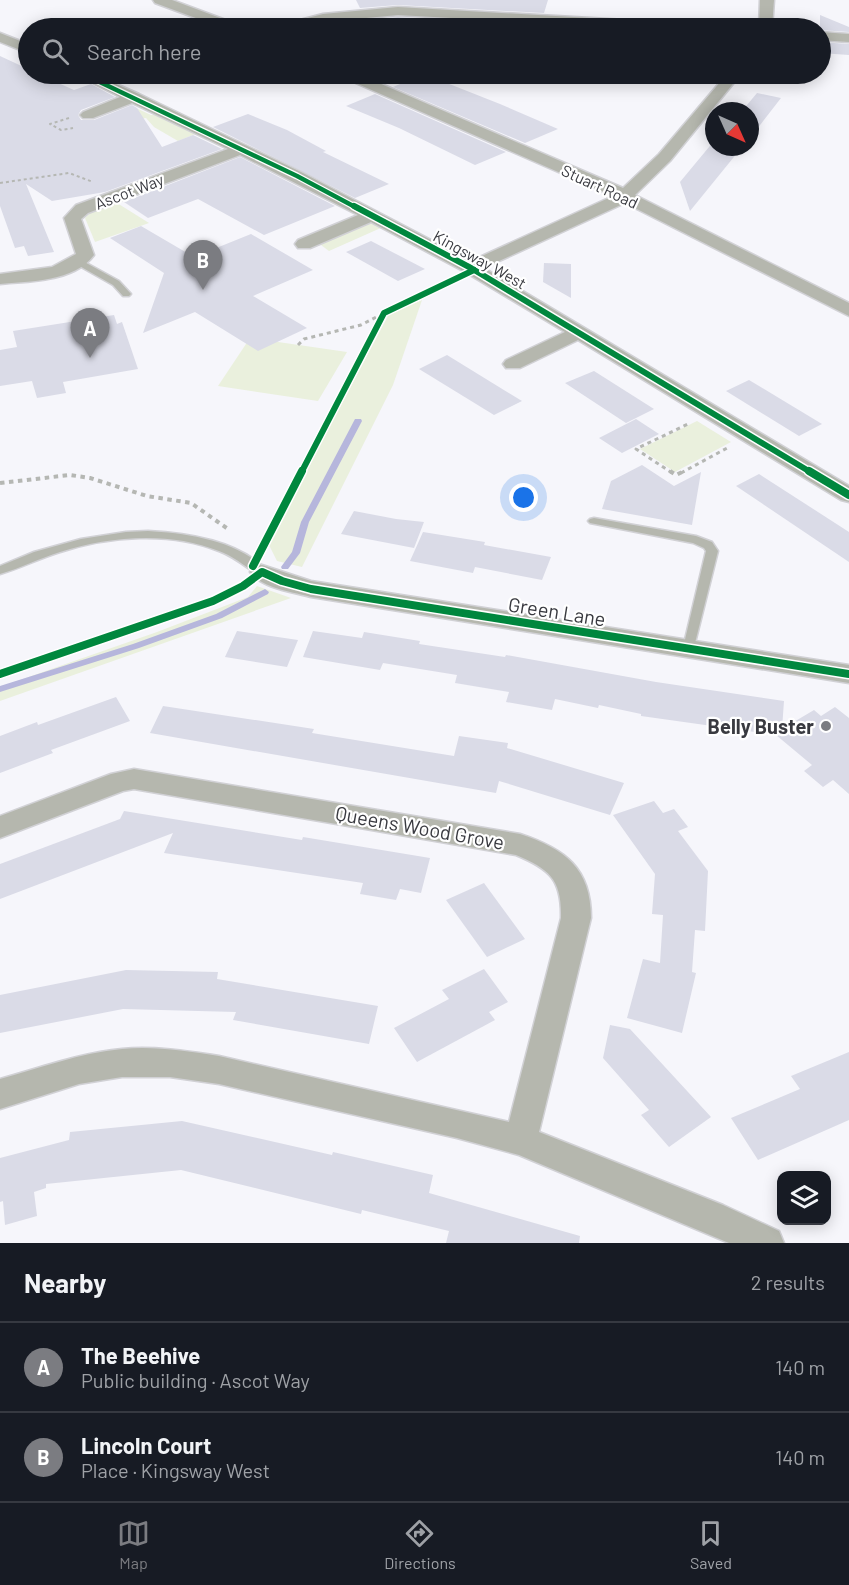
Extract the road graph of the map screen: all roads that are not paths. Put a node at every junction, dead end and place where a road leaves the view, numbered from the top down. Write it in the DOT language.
graph roads {
  1 [pos="160,0"];
  2 [pos="767,0"];
  3 [pos="208,18"];
  4 [pos="323,18"];
  5 [pos="520,18"];
  6 [pos="766,18"];
  7 [pos="831,37"];
  8 [pos="849,38"];
  9 [pos="105,84"];
  10 [pos="370,84"];
  11 [pos="726,84"];
  12 [pos="134,97"];
  13 [pos="88,115"];
  14 [pos="242,149"];
  15 [pos="623,196"];
  16 [pos="372,215"];
  17 [pos="304,244"];
  18 [pos="79,262"];
  19 [pos="471,268"];
  20 [pos="0,279"];
  21 [pos="849,288"];
  22 [pos="126,294"];
  23 [pos="844,308"];
  24 [pos="580,332"];
  25 [pos="513,364"];
  26 [pos="849,495"];
  27 [pos="594,521"];
  28 [pos="0,570"];
  29 [pos="262,572"];
  30 [pos="688,648"];
  31 [pos="849,674"];
  32 [pos="0,827"];
  33 [pos="0,1094"];
  34 [pos="521,1140"];
  35 [pos="767,1243"];
  1 -- 3 [label="street"];
  2 -- 6 [label="street"];
  4 -- 5 [label="street"];
  7 -- 8 [label="street"];
  9 -- 12 [label="street, Kingsway West"];
  10 -- 15 [label="street, Stuart Road"];
  11 -- 15 [label="street"];
  12 -- 13 [label="street"];
  12 -- 14 [label="street, Kingsway West"];
  14 -- 16 [label="street, Kingsway West"];
  14 -- 18 [label="street, Ascot Way"];
  15 -- 19 [label="street"];
  15 -- 23 [label="street, Stuart Road"];
  16 -- 17 [label="street"];
  16 -- 19 [label="street, Kingsway West"];
  18 -- 20 [label="street"];
  18 -- 22 [label="lane"];
  19 -- 24 [label="street, Kingsway West"];
  21 -- 23 [label="street"];
  24 -- 25 [label="street"];
  24 -- 26 [label="street, Kingsway West"];
  27 -- 30 [label="lane"];
  28 -- 29 [label="lane"];
  29 -- 30 [label="street, Green Lane"];
  30 -- 31 [label="street, Green Lane"];
  32 -- 34 [label="street, Queens Wood Grove"];
  33 -- 34 [label="street"];
  34 -- 35 [label="street"];
}
